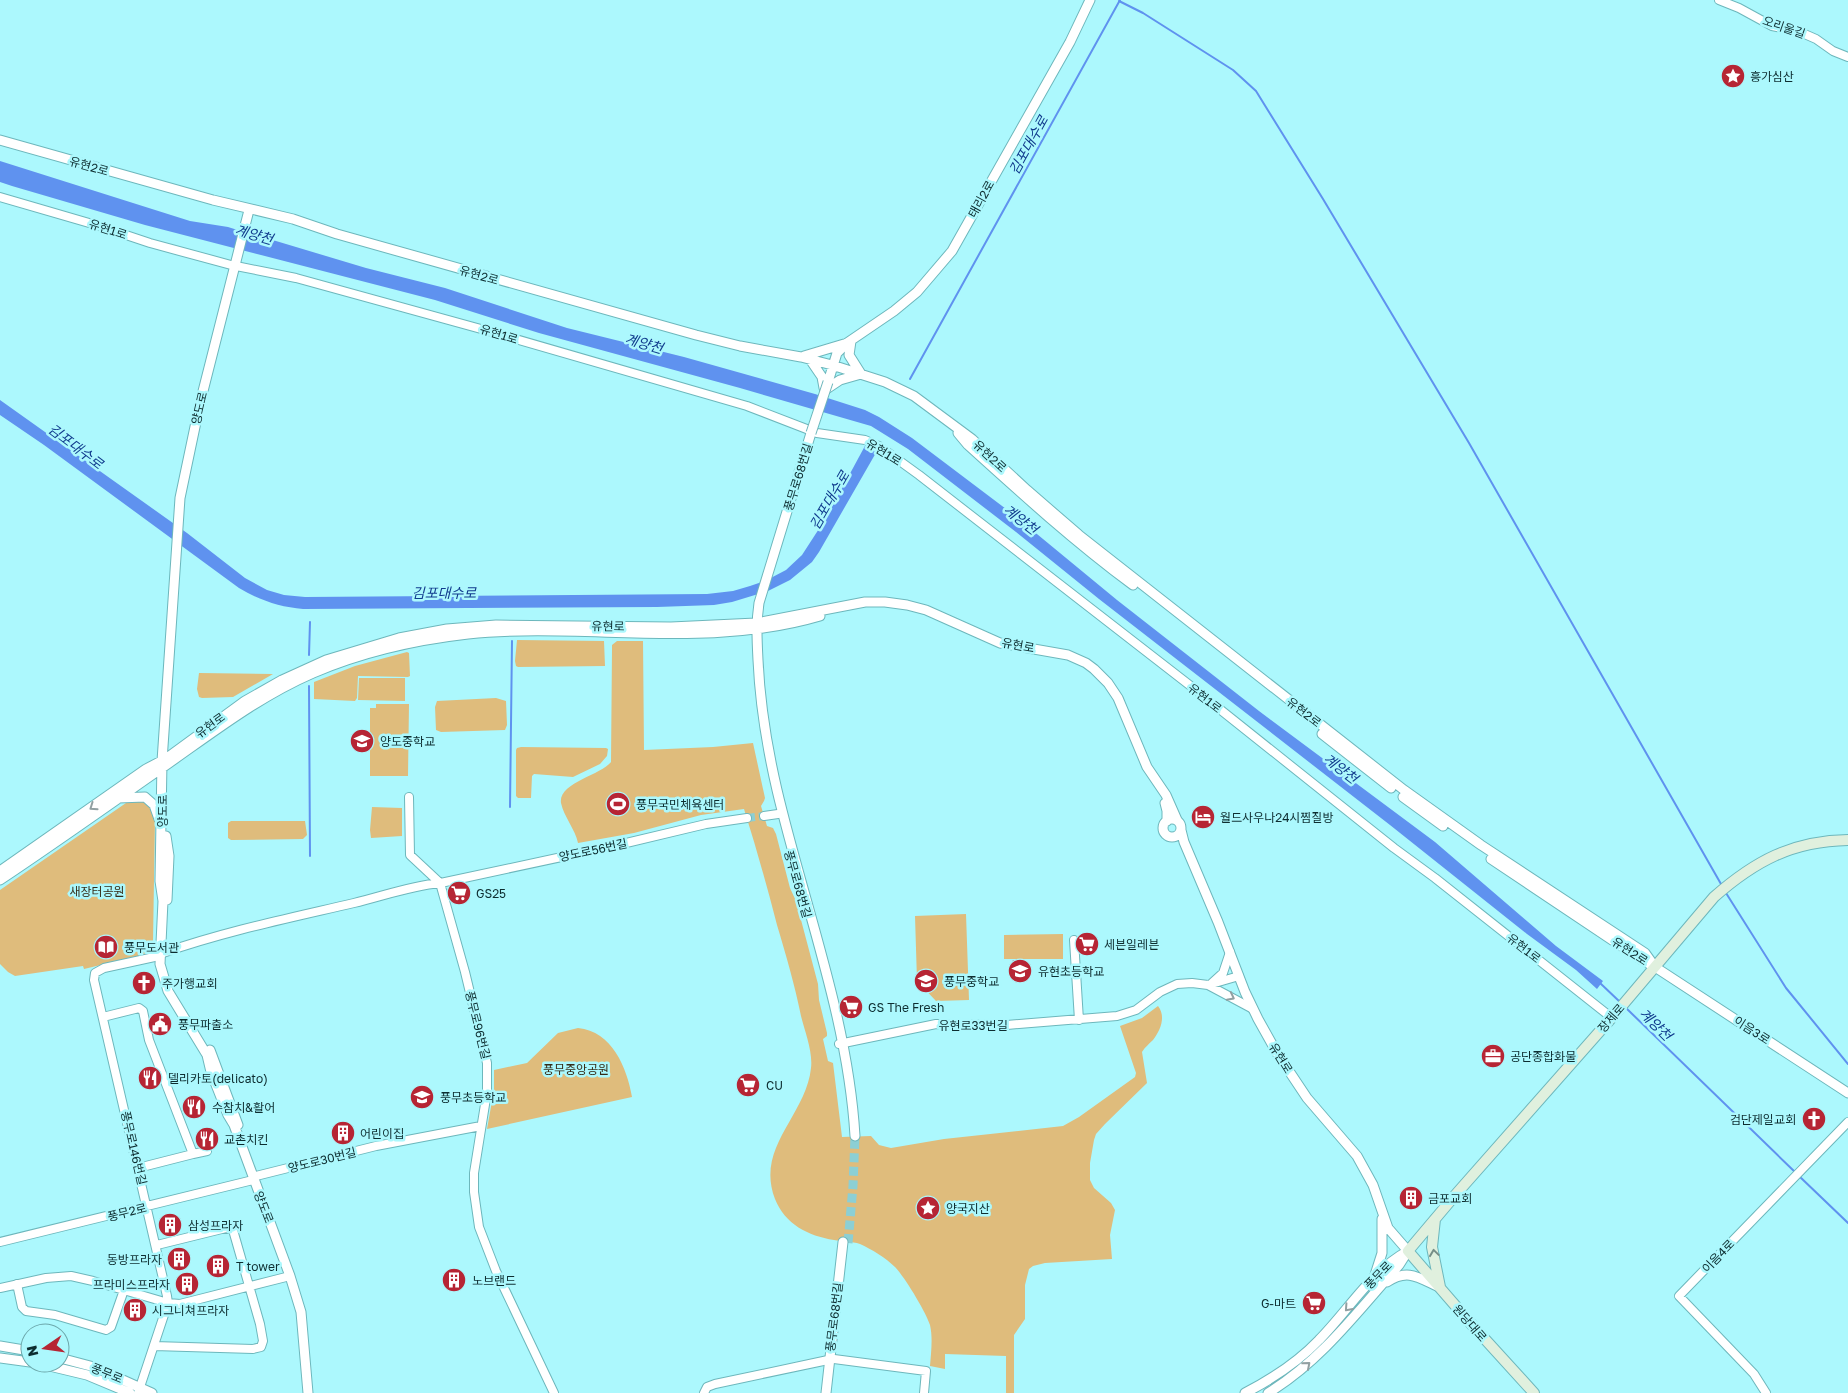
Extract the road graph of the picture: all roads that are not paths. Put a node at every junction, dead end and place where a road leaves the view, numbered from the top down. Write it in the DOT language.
graph roads {
  1 [pos="1090,0"];
  2 [pos="1719,0"];
  3 [pos="1848,57"];
  4 [pos="0,140"];
  5 [pos="0,197"];
  6 [pos="252,212"];
  7 [pos="237,265"];
  8 [pos="849,342"];
  9 [pos="805,357"];
  10 [pos="832,365"];
  11 [pos="862,374"];
  12 [pos="827,384"];
  13 [pos="756,627"];
  14 [pos="164,763"];
  15 [pos="409,797"];
  16 [pos="118,798"];
  17 [pos="778,814"];
  18 [pos="764,816"];
  19 [pos="747,818"];
  20 [pos="1177,820"];
  21 [pos="1167,821"];
  22 [pos="162,830"];
  23 [pos="1181,830"];
  24 [pos="1172,837"];
  25 [pos="1848,840"];
  26 [pos="1185,846"];
  27 [pos="0,871"];
  28 [pos="0,880"];
  29 [pos="440,883"];
  30 [pos="1074,940"];
  31 [pos="1230,952"];
  32 [pos="161,954"];
  33 [pos="1655,966"];
  34 [pos="1239,976"];
  35 [pos="1208,985"];
  36 [pos="1253,1009"];
  37 [pos="103,1016"];
  38 [pos="1613,1016"];
  39 [pos="1079,1020"];
  40 [pos="841,1044"];
  41 [pos="1848,1093"];
  42 [pos="1848,1122"];
  43 [pos="481,1126"];
  44 [pos="853,1136"];
  45 [pos="207,1151"];
  46 [pos="193,1154"];
  47 [pos="138,1168"];
  48 [pos="254,1178"];
  49 [pos="148,1206"];
  50 [pos="1381,1211"];
  51 [pos="1435,1219"];
  52 [pos="0,1242"];
  53 [pos="845,1242"];
  54 [pos="157,1245"];
  55 [pos="1408,1251"];
  56 [pos="290,1276"];
  57 [pos="17,1284"];
  58 [pos="1375,1284"];
  59 [pos="250,1287"];
  60 [pos="0,1288"];
  61 [pos="1440,1288"];
  62 [pos="124,1290"];
  63 [pos="168,1303"];
  64 [pos="0,1346"];
  65 [pos="154,1346"];
  66 [pos="20,1349"];
  67 [pos="0,1358"];
  68 [pos="831,1360"];
  69 [pos="20,1361"];
  70 [pos="70,1361"];
  71 [pos="70,1371"];
  72 [pos="139,1390"];
  73 [pos="130,1393"];
  74 [pos="152,1393"];
  75 [pos="310,1393"];
  76 [pos="554,1393"];
  77 [pos="704,1393"];
  78 [pos="827,1393"];
  79 [pos="924,1393"];
  80 [pos="1245,1393"];
  81 [pos="1268,1393"];
  82 [pos="1534,1393"];
  83 [pos="1766,1393"];
  1 -- 8 [label="street, 태리2로"];
  2 -- 3 [label="street, 오리울길"];
  4 -- 6 [label="street, 유현2로"];
  5 -- 7 [label="street, 유현1로"];
  6 -- 7 [label="street, 양도로"];
  6 -- 9 [label="street, 유현2로"];
  7 -- 14 [label="street, 양도로"];
  7 -- 38 [label="street, 유현1로"];
  8 -- 9 [label="street"];
  8 -- 10 [label="street, 태리2로"];
  8 -- 11 [label="street"];
  9 -- 10 [label="street, 유현2로"];
  9 -- 12 [label="street"];
  10 -- 11 [label="street, 유현2로"];
  10 -- 12 [label="street, 풍무로68번길"];
  11 -- 12 [label="street"];
  11 -- 33 [label="street, 유현2로"];
  12 -- 13 [label="street, 풍무로68번길, bridge"];
  13 -- 14 [label="street, 유현로"];
  13 -- 17 [label="street, 풍무로68번길"];
  13 -- 20 [label="street, 유현로"];
  13 -- 21 [label="street, 유현로"];
  13 -- 40 [label="street, 풍무로68번길"];
  14 -- 16 [label="street, 유현로"];
  14 -- 22 [label="street, 양도로"];
  14 -- 27 [label="street, 유현로, one-way"];
  14 -- 32 [label="street, 양도로"];
  15 -- 29 [label="street"];
  16 -- 22 [label="street"];
  16 -- 28 [label="street, 유현로"];
  17 -- 18 [label="street"];
  17 -- 40 [label="street, 풍무로68번길"];
  19 -- 29 [label="street, 양도로56번길"];
  20 -- 21 [label="street"];
  20 -- 23 [label="street"];
  21 -- 24 [label="street"];
  22 -- 32 [label="street, 양도로"];
  23 -- 24 [label="street"];
  23 -- 26 [label="street, 유현로"];
  24 -- 26 [label="street"];
  25 -- 33 [label="main road, 장제로"];
  26 -- 31 [label="street, 유현로"];
  29 -- 32 [label="street, 양도로56번길"];
  29 -- 43 [label="street, 풍무로96번길"];
  30 -- 39 [label="street"];
  31 -- 34 [label="street, 유현로"];
  31 -- 35 [label="street"];
  32 -- 37 [label="street, 풍무로146번길"];
  32 -- 48 [label="street, 양도로"];
  33 -- 38 [label="main road, 장제로"];
  33 -- 41 [label="street, 이음3로"];
  34 -- 35 [label="street, 유현로33번길"];
  34 -- 36 [label="street, 유현로"];
  35 -- 36 [label="street, 유현로33번길, one-way"];
  35 -- 39 [label="street, 유현로33번길"];
  36 -- 50 [label="street, 유현로"];
  37 -- 46 [label="street"];
  37 -- 47 [label="street, 풍무로146번길"];
  38 -- 51 [label="main road, 장제로"];
  39 -- 40 [label="street, 유현로33번길"];
  40 -- 44 [label="street, 풍무로68번길"];
  42 -- 83 [label="street, 이음4로"];
  43 -- 48 [label="street, 양도로30번길"];
  43 -- 76 [label="street, 풍무로96번길"];
  45 -- 46 [label="street"];
  46 -- 47 [label="street"];
  47 -- 49 [label="street, 풍무로146번길"];
  48 -- 49 [label="street, 풍무2로"];
  48 -- 56 [label="street, 양도로"];
  48 -- 75 [label="street, 양도로"];
  49 -- 52 [label="street, 풍무2로"];
  49 -- 54 [label="street, 풍무로146번길"];
  50 -- 55 [label="street, 유현로"];
  50 -- 58 [label="street"];
  51 -- 55 [label="main road, 장제로"];
  61 -- 51 [label="main road, one-way"];
  53 -- 68 [label="street, 풍무로68번길"];
  54 -- 59 [label="street"];
  54 -- 63 [label="street, 풍무로146번길"];
  55 -- 58 [label="street, 풍무로"];
  55 -- 61 [label="main road, 원당대로"];
  56 -- 59 [label="street"];
  56 -- 75 [label="street, 양도로"];
  57 -- 60 [label="street"];
  57 -- 62 [label="street"];
  57 -- 62 [label="street"];
  58 -- 61 [label="street"];
  58 -- 80 [label="street, 풍무로, one-way"];
  81 -- 58 [label="street, 풍무로, one-way"];
  59 -- 63 [label="street"];
  59 -- 65 [label="street"];
  61 -- 82 [label="main road, 원당대로"];
  62 -- 63 [label="street"];
  63 -- 65 [label="street, 풍무로146번길"];
  64 -- 66 [label="street"];
  65 -- 72 [label="street, 풍무로146번길"];
  67 -- 69 [label="street"];
  68 -- 77 [label="street"];
  68 -- 78 [label="street, 풍무로68번길"];
  68 -- 79 [label="street"];
  70 -- 72 [label="street, 풍무로"];
  71 -- 73 [label="street, 풍무로"];
  72 -- 74 [label="street, 풍무로"];
}
